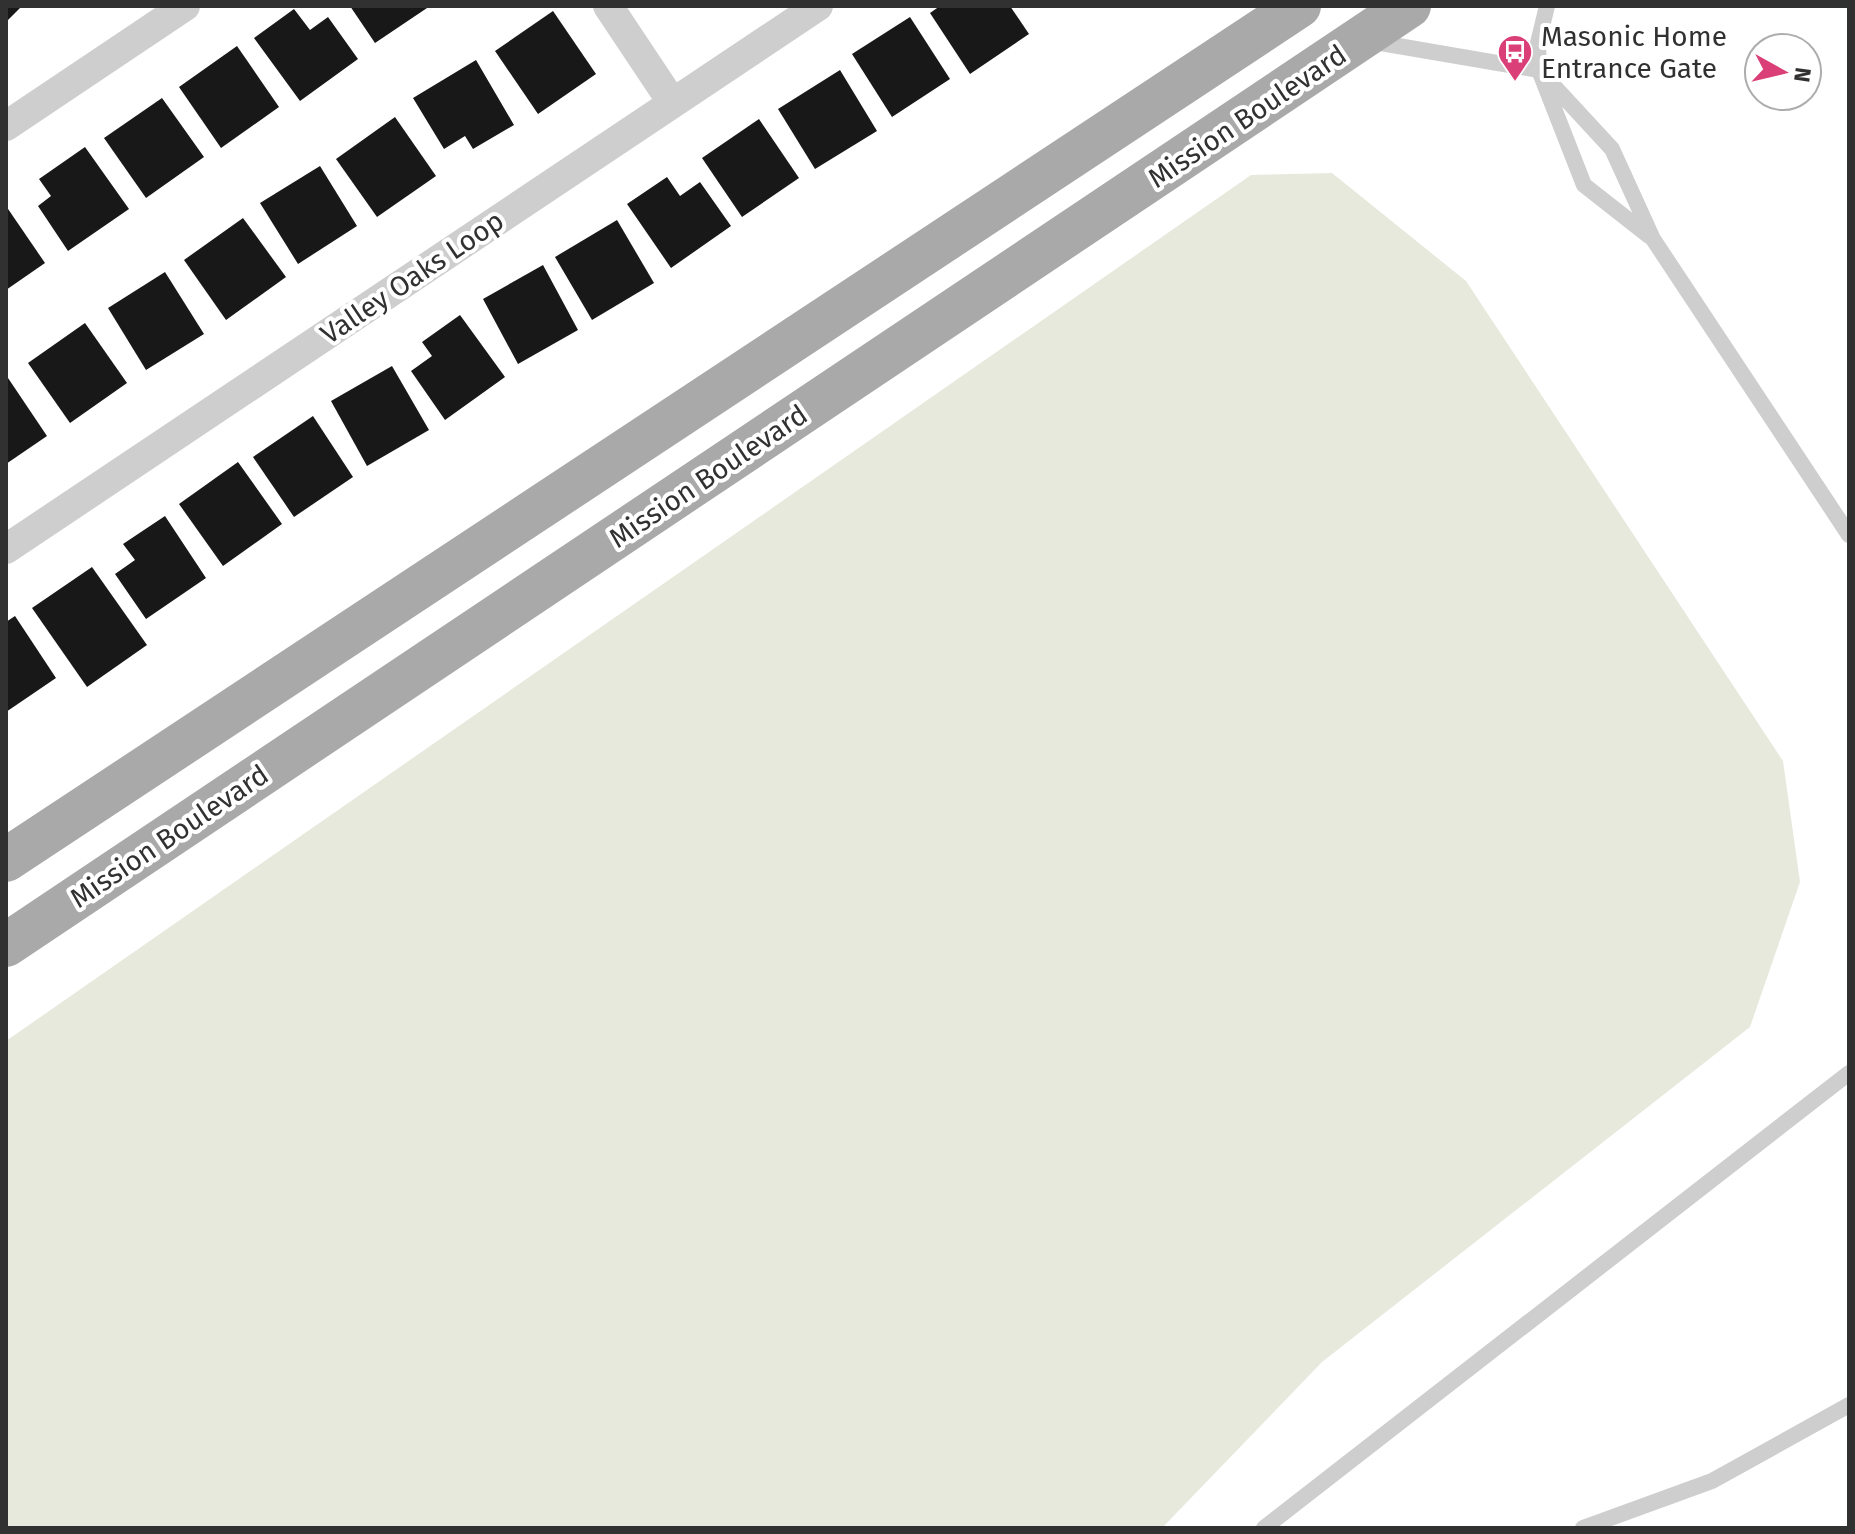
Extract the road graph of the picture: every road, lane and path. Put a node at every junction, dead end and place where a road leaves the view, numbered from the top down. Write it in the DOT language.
graph roads {
  1 [pos="185,6"];
  2 [pos="608,6"];
  3 [pos="818,6"];
  4 [pos="1299,6"];
  5 [pos="1409,6"];
  6 [pos="1547,6"];
  7 [pos="1361,40"];
  8 [pos="1539,70"];
  9 [pos="672,102"];
  10 [pos="6,126"];
  11 [pos="1653,239"];
  12 [pos="1849,535"];
  13 [pos="6,549"];
  14 [pos="6,860"];
  15 [pos="6,945"];
  16 [pos="1849,1073"];
  17 [pos="1849,1405"];
  18 [pos="1264,1528"];
  19 [pos="1583,1528"];
  1 -- 10 [label="street"];
  2 -- 9 [label="street"];
  3 -- 9 [label="street, Valley Oaks Loop"];
  4 -- 14 [label="main road"];
  5 -- 7 [label="main road, Mission Boulevard"];
  6 -- 8 [label="lane"];
  7 -- 8 [label="lane"];
  7 -- 15 [label="main road, Mission Boulevard"];
  8 -- 11 [label="lane"];
  8 -- 11 [label="lane"];
  9 -- 13 [label="street, Valley Oaks Loop"];
  11 -- 12 [label="lane"];
  16 -- 18 [label="lane"];
  17 -- 19 [label="lane"];
}
